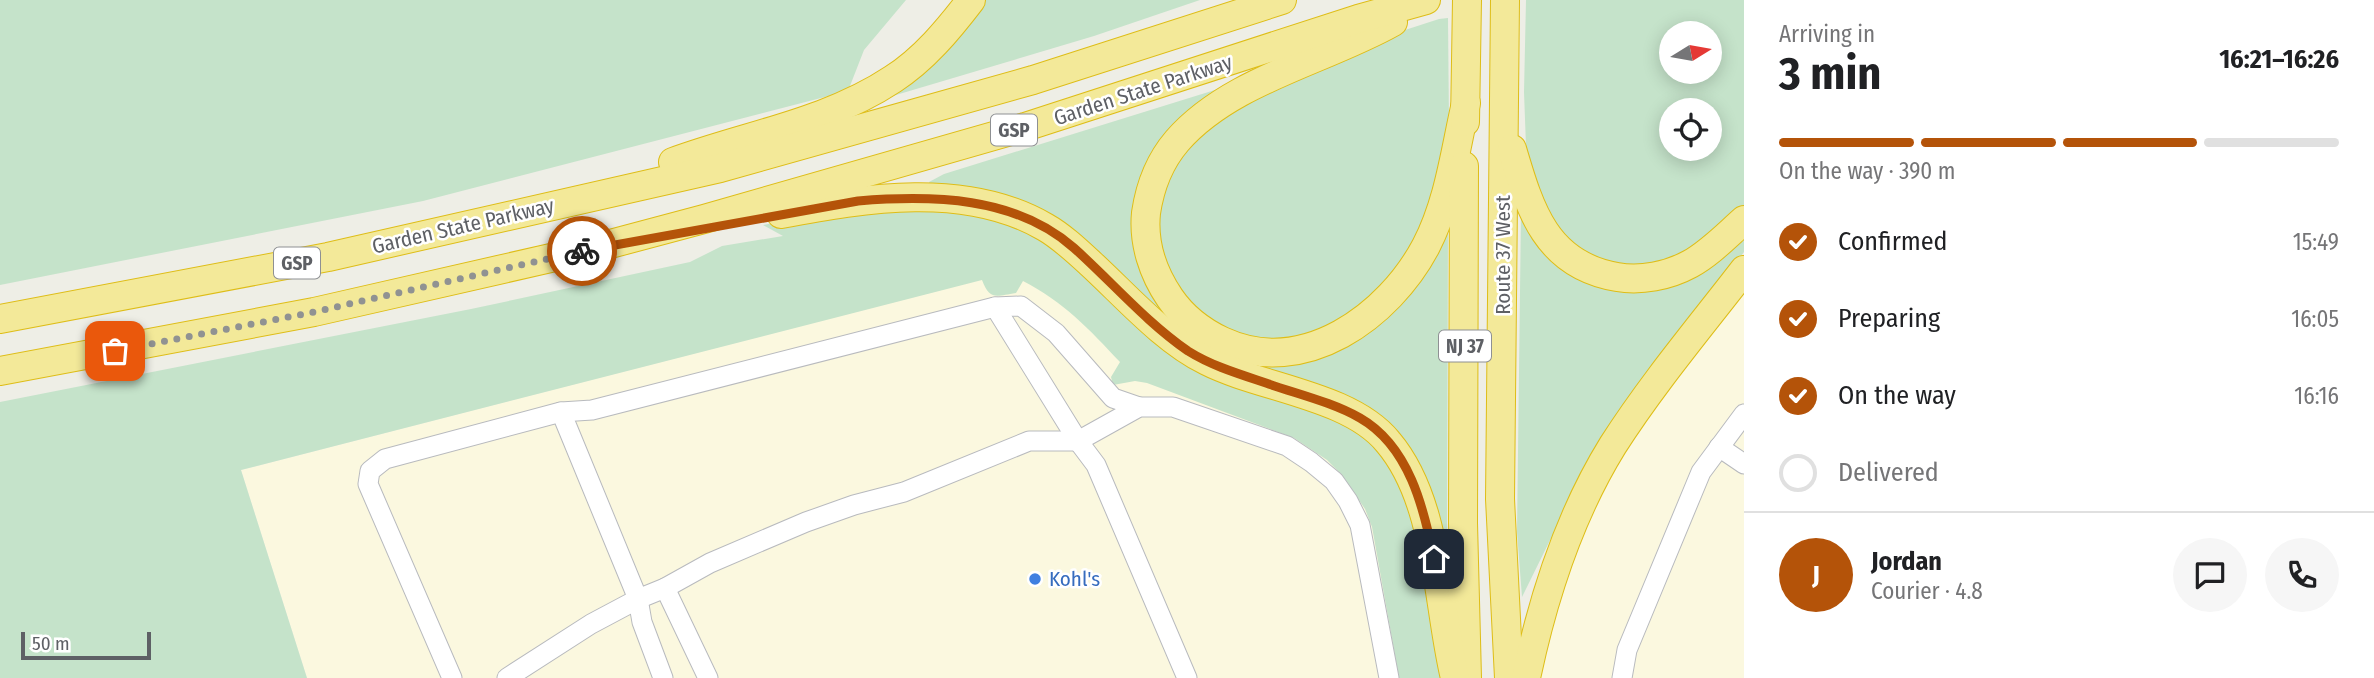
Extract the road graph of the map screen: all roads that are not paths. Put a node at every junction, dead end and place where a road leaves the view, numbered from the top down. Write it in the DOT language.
graph roads {
  1 [pos="971,0"];
  2 [pos="1282,0"];
  3 [pos="1426,0"];
  4 [pos="1433,0"];
  5 [pos="1467,0"];
  6 [pos="1505,0"];
  7 [pos="1466,103"];
  8 [pos="1503,117"];
  9 [pos="592,196"];
  10 [pos="1744,220"];
  11 [pos="599,247"];
  12 [pos="1744,270"];
  13 [pos="995,307"];
  14 [pos="0,319"];
  15 [pos="0,371"];
  16 [pos="1139,407"];
  17 [pos="561,412"];
  18 [pos="1744,414"];
  19 [pos="1078,441"];
  20 [pos="1719,446"];
  21 [pos="1744,464"];
  22 [pos="664,588"];
  23 [pos="638,599"];
  24 [pos="452,678"];
  25 [pos="507,678"];
  26 [pos="663,678"];
  27 [pos="708,678"];
  28 [pos="1187,678"];
  29 [pos="1389,678"];
  30 [pos="1455,678"];
  31 [pos="1466,678"];
  32 [pos="1509,678"];
  33 [pos="1526,678"];
  34 [pos="1622,678"];
  1 -- 9 [label="highway"];
  2 -- 9 [label="highway, Garden State Parkway / GSP"];
  3 -- 11 [label="highway, Garden State Parkway / GSP"];
  4 -- 7 [label="highway"];
  5 -- 7 [label="highway, Route 37 West / NJ 37"];
  6 -- 8 [label="highway, Route 37 West / NJ 37"];
  7 -- 31 [label="highway, Route 37 West / NJ 37"];
  8 -- 10 [label="highway"];
  8 -- 32 [label="highway, Route 37 West / NJ 37"];
  9 -- 14 [label="highway, Garden State Parkway / GSP"];
  11 -- 15 [label="highway, Garden State Parkway / GSP"];
  11 -- 30 [label="highway"];
  12 -- 33 [label="highway"];
  13 -- 16 [label="lane"];
  13 -- 17 [label="lane"];
  13 -- 19 [label="lane"];
  16 -- 19 [label="lane"];
  16 -- 29 [label="lane"];
  17 -- 23 [label="lane"];
  17 -- 24 [label="lane"];
  18 -- 20 [label="lane"];
  19 -- 22 [label="lane"];
  19 -- 28 [label="lane"];
  20 -- 21 [label="lane"];
  20 -- 34 [label="lane"];
  22 -- 23 [label="lane"];
  22 -- 27 [label="lane"];
  23 -- 25 [label="lane"];
  23 -- 26 [label="lane"];
}
